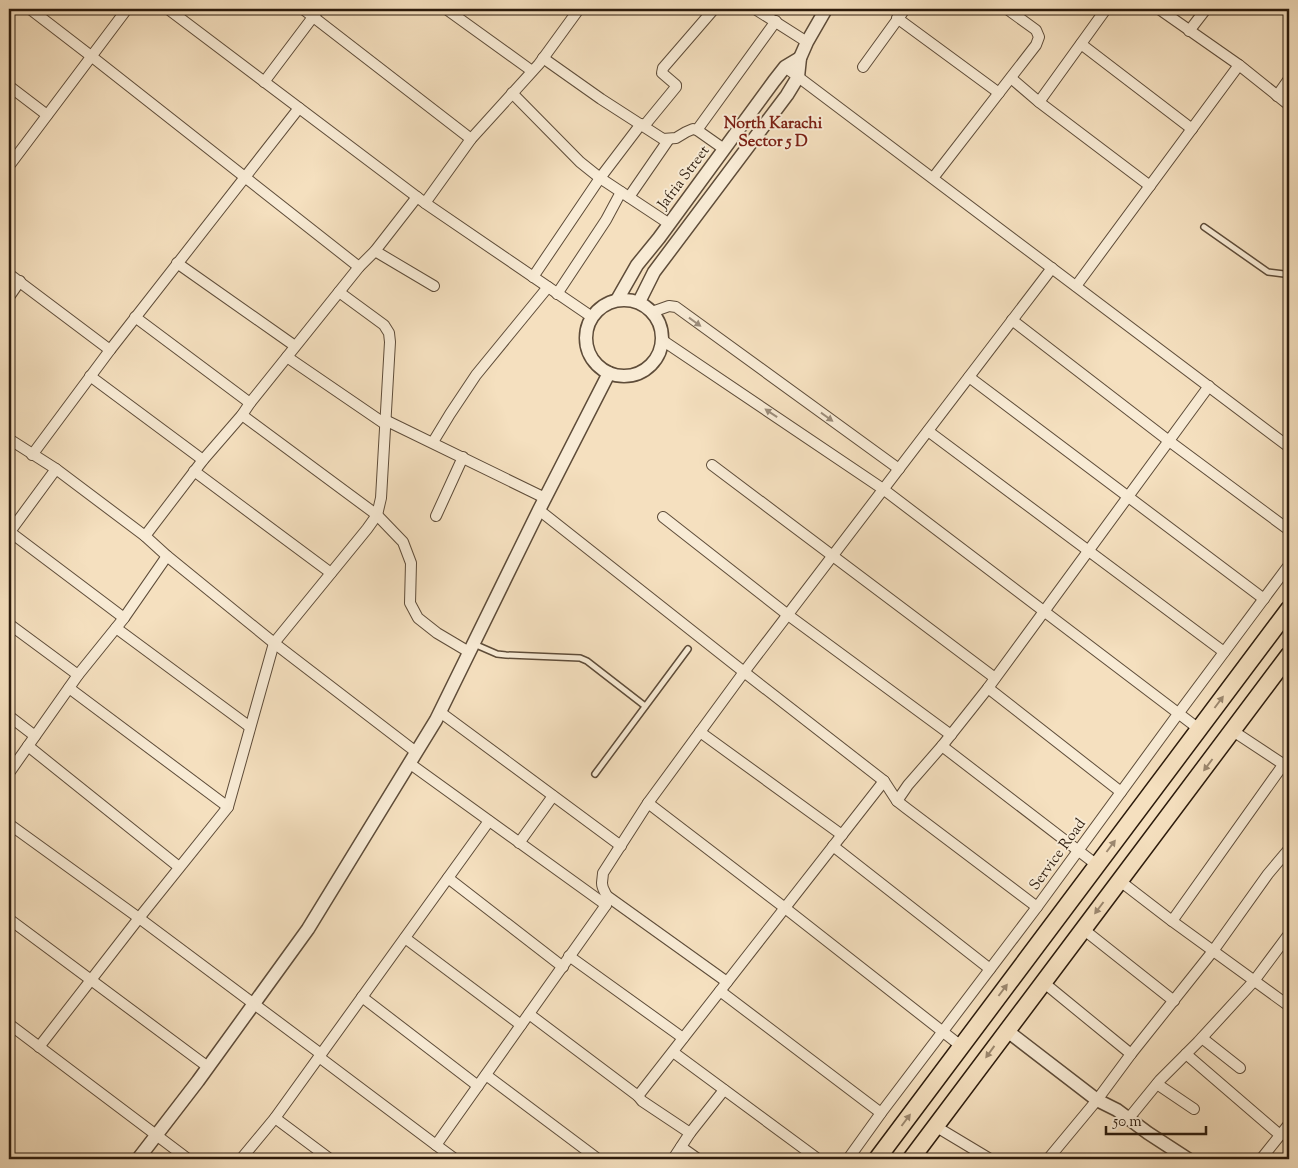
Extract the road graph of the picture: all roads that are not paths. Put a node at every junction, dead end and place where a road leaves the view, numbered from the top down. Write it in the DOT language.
graph roads {
  1 [pos="30,9"];
  2 [pos="126,9"];
  3 [pos="168,9"];
  4 [pos="303,9"];
  5 [pos="446,9"];
  6 [pos="714,9"];
  7 [pos="755,9"];
  8 [pos="826,9"];
  9 [pos="905,9"];
  10 [pos="1008,9"];
  11 [pos="1106,9"];
  12 [pos="1159,9"];
  13 [pos="1206,9"];
  14 [pos="575,10"];
  15 [pos="316,12"];
  16 [pos="898,18"];
  17 [pos="776,21"];
  18 [pos="1189,31"];
  19 [pos="807,42"];
  20 [pos="1081,44"];
  21 [pos="92,56"];
  22 [pos="543,58"];
  23 [pos="800,58"];
  24 [pos="1239,65"];
  25 [pos="863,67"];
  26 [pos="785,68"];
  27 [pos="532,71"];
  28 [pos="798,77"];
  29 [pos="1011,78"];
  30 [pos="1289,79"];
  31 [pos="264,82"];
  32 [pos="9,86"];
  33 [pos="512,93"];
  34 [pos="999,93"];
  35 [pos="1277,96"];
  36 [pos="1039,102"];
  37 [pos="1289,106"];
  38 [pos="299,108"];
  39 [pos="47,115"];
  40 [pos="642,125"];
  41 [pos="1192,129"];
  42 [pos="697,130"];
  43 [pos="472,139"];
  44 [pos="669,139"];
  45 [pos="724,149"];
  46 [pos="9,166"];
  47 [pos="245,177"];
  48 [pos="600,178"];
  49 [pos="933,178"];
  50 [pos="701,180"];
  51 [pos="1150,186"];
  52 [pos="716,190"];
  53 [pos="625,195"];
  54 [pos="421,200"];
  55 [pos="668,223"];
  56 [pos="1204,227"];
  57 [pos="375,251"];
  58 [pos="177,263"];
  59 [pos="359,267"];
  60 [pos="1052,268"];
  61 [pos="1289,272"];
  62 [pos="9,274"];
  63 [pos="533,277"];
  64 [pos="20,281"];
  65 [pos="434,286"];
  66 [pos="1076,286"];
  67 [pos="548,287"];
  68 [pos="339,292"];
  69 [pos="558,294"];
  70 [pos="9,297"];
  71 [pos="617,300"];
  72 [pos="639,302"];
  73 [pos="652,312"];
  74 [pos="135,317"];
  75 [pos="592,317"];
  76 [pos="1012,320"];
  77 [pos="662,340"];
  78 [pos="295,346"];
  79 [pos="110,350"];
  80 [pos="287,357"];
  81 [pos="609,373"];
  82 [pos="90,376"];
  83 [pos="968,377"];
  84 [pos="1208,386"];
  85 [pos="250,402"];
  86 [pos="242,415"];
  87 [pos="385,422"];
  88 [pos="928,431"];
  89 [pos="9,439"];
  90 [pos="1169,441"];
  91 [pos="433,442"];
  92 [pos="1289,447"];
  93 [pos="32,455"];
  94 [pos="462,457"];
  95 [pos="203,460"];
  96 [pos="712,465"];
  97 [pos="56,469"];
  98 [pos="899,469"];
  99 [pos="194,471"];
  100 [pos="884,489"];
  101 [pos="1128,496"];
  102 [pos="545,498"];
  103 [pos="539,510"];
  104 [pos="377,515"];
  105 [pos="436,516"];
  106 [pos="663,518"];
  107 [pos="1289,530"];
  108 [pos="9,533"];
  109 [pos="145,536"];
  110 [pos="1088,551"];
  111 [pos="833,555"];
  112 [pos="167,556"];
  113 [pos="1289,565"];
  114 [pos="331,573"];
  115 [pos="1264,598"];
  116 [pos="1289,609"];
  117 [pos="1044,611"];
  118 [pos="788,615"];
  119 [pos="124,618"];
  120 [pos="9,624"];
  121 [pos="116,628"];
  122 [pos="274,643"];
  123 [pos="471,648"];
  124 [pos="688,649"];
  125 [pos="1224,652"];
  126 [pos="1289,656"];
  127 [pos="744,672"];
  128 [pos="78,675"];
  129 [pos="996,678"];
  130 [pos="69,688"];
  131 [pos="988,688"];
  132 [pos="646,706"];
  133 [pos="440,712"];
  134 [pos="1178,714"];
  135 [pos="9,716"];
  136 [pos="250,727"];
  137 [pos="1198,729"];
  138 [pos="1233,731"];
  139 [pos="700,732"];
  140 [pos="951,735"];
  141 [pos="35,736"];
  142 [pos="28,746"];
  143 [pos="942,746"];
  144 [pos="416,752"];
  145 [pos="409,763"];
  146 [pos="1286,766"];
  147 [pos="9,773"];
  148 [pos="595,774"];
  149 [pos="884,782"];
  150 [pos="1121,792"];
  151 [pos="553,796"];
  152 [pos="897,800"];
  153 [pos="648,803"];
  154 [pos="228,807"];
  155 [pos="489,822"];
  156 [pos="9,824"];
  157 [pos="842,835"];
  158 [pos="519,843"];
  159 [pos="621,846"];
  160 [pos="833,846"];
  161 [pos="1289,849"];
  162 [pos="1077,851"];
  163 [pos="1097,865"];
  164 [pos="180,868"];
  165 [pos="448,878"];
  166 [pos="1120,881"];
  167 [pos="606,900"];
  168 [pos="1037,907"];
  169 [pos="785,908"];
  170 [pos="139,918"];
  171 [pos="9,919"];
  172 [pos="1172,921"];
  173 [pos="1083,929"];
  174 [pos="1289,934"];
  175 [pos="405,938"];
  176 [pos="1212,951"];
  177 [pos="569,956"];
  178 [pos="563,966"];
  179 [pos="990,969"];
  180 [pos="90,980"];
  181 [pos="1254,981"];
  182 [pos="726,982"];
  183 [pos="1043,982"];
  184 [pos="720,991"];
  185 [pos="362,997"];
  186 [pos="1174,1001"];
  187 [pos="254,1004"];
  188 [pos="1289,1006"];
  189 [pos="529,1014"];
  190 [pos="9,1024"];
  191 [pos="521,1025"];
  192 [pos="1006,1030"];
  193 [pos="942,1031"];
  194 [pos="683,1038"];
  195 [pos="1202,1038"];
  196 [pos="961,1046"];
  197 [pos="39,1047"];
  198 [pos="673,1052"];
  199 [pos="1131,1054"];
  200 [pos="1186,1054"];
  201 [pos="320,1056"];
  202 [pos="208,1066"];
  203 [pos="1240,1068"];
  204 [pos="486,1076"];
  205 [pos="1157,1084"];
  206 [pos="478,1086"];
  207 [pos="724,1090"];
  208 [pos="638,1096"];
  209 [pos="1097,1100"];
  210 [pos="1194,1109"];
  211 [pos="881,1113"];
  212 [pos="275,1118"];
  213 [pos="1128,1118"];
  214 [pos="1289,1124"];
  215 [pos="935,1126"];
  216 [pos="690,1133"];
  217 [pos="157,1135"];
  218 [pos="1280,1135"];
  219 [pos="436,1145"];
  220 [pos="682,1147"];
  221 [pos="138,1159"];
  222 [pos="188,1159"];
  223 [pos="241,1159"];
  224 [pos="330,1159"];
  225 [pos="454,1159"];
  226 [pos="598,1159"];
  227 [pos="673,1159"];
  228 [pos="698,1159"];
  229 [pos="818,1159"];
  230 [pos="848,1159"];
  231 [pos="877,1159"];
  232 [pos="911,1159"];
  233 [pos="988,1159"];
  234 [pos="1048,1159"];
  235 [pos="1188,1159"];
  236 [pos="1261,1159"];
  1 -- 21 [label="street"];
  2 -- 21 [label="street"];
  3 -- 31 [label="street"];
  4 -- 15 [label="street"];
  5 -- 27 [label="street"];
  6 -- 40 [label="street"];
  7 -- 17 [label="street"];
  8 -- 19 [label="street"];
  9 -- 16 [label="street"];
  10 -- 29 [label="street"];
  11 -- 20 [label="street"];
  12 -- 18 [label="street"];
  13 -- 18 [label="street"];
  14 -- 22 [label="street"];
  15 -- 31 [label="street"];
  15 -- 43 [label="street"];
  16 -- 25 [label="street"];
  16 -- 34 [label="street"];
  17 -- 19 [label="street"];
  17 -- 42 [label="street"];
  18 -- 24 [label="street"];
  19 -- 23 [label="street"];
  20 -- 36 [label="street"];
  20 -- 41 [label="street"];
  21 -- 39 [label="street"];
  21 -- 47 [label="street"];
  22 -- 27 [label="street"];
  22 -- 40 [label="street"];
  23 -- 26 [label="street, Jafria Street"];
  23 -- 28 [label="street"];
  24 -- 35 [label="street"];
  24 -- 41 [label="street"];
  26 -- 28 [label="street"];
  26 -- 45 [label="street, Jafria Street"];
  27 -- 33 [label="street"];
  28 -- 49 [label="street"];
  28 -- 52 [label="street"];
  29 -- 34 [label="street"];
  29 -- 36 [label="street"];
  30 -- 35 [label="street"];
  31 -- 38 [label="street"];
  32 -- 39 [label="street"];
  33 -- 43 [label="street"];
  33 -- 48 [label="street"];
  34 -- 49 [label="street"];
  35 -- 37 [label="street"];
  36 -- 51 [label="street"];
  38 -- 47 [label="street"];
  38 -- 54 [label="street"];
  39 -- 46 [label="street"];
  40 -- 44 [label="street"];
  40 -- 48 [label="street"];
  41 -- 51 [label="street"];
  42 -- 44 [label="street"];
  42 -- 45 [label="street"];
  43 -- 54 [label="street"];
  44 -- 53 [label="street"];
  45 -- 50 [label="street, Jafria Street"];
  47 -- 58 [label="street"];
  47 -- 59 [label="street"];
  48 -- 53 [label="street"];
  48 -- 63 [label="street"];
  49 -- 60 [label="street"];
  50 -- 52 [label="street"];
  50 -- 55 [label="street, Jafria Street"];
  51 -- 66 [label="street"];
  52 -- 72 [label="street"];
  53 -- 55 [label="street"];
  53 -- 69 [label="street"];
  54 -- 57 [label="street"];
  54 -- 63 [label="street"];
  55 -- 71 [label="street, Jafria Street"];
  56 -- 61 [label="lane"];
  57 -- 59 [label="street"];
  57 -- 65 [label="street"];
  58 -- 74 [label="street"];
  58 -- 78 [label="street"];
  59 -- 68 [label="street"];
  60 -- 66 [label="street"];
  60 -- 76 [label="street"];
  62 -- 64 [label="street"];
  63 -- 67 [label="street"];
  64 -- 70 [label="street"];
  64 -- 79 [label="street"];
  66 -- 84 [label="street"];
  67 -- 69 [label="street"];
  67 -- 91 [label="street"];
  68 -- 78 [label="street"];
  68 -- 87 [label="street"];
  69 -- 75 [label="street"];
  71 -- 72 [label="street"];
  71 -- 75 [label="street"];
  72 -- 73 [label="street"];
  73 -- 77 [label="street"];
  73 -- 98 [label="street, one-way"];
  74 -- 79 [label="street"];
  74 -- 85 [label="street"];
  75 -- 81 [label="street"];
  76 -- 83 [label="street"];
  76 -- 90 [label="street"];
  77 -- 81 [label="street"];
  100 -- 77 [label="street, one-way"];
  78 -- 80 [label="street"];
  79 -- 82 [label="street"];
  80 -- 85 [label="street"];
  80 -- 87 [label="street"];
  81 -- 102 [label="street"];
  82 -- 93 [label="street"];
  82 -- 95 [label="street"];
  83 -- 88 [label="street"];
  83 -- 101 [label="street"];
  84 -- 90 [label="street"];
  84 -- 92 [label="street"];
  85 -- 86 [label="street"];
  86 -- 95 [label="street"];
  86 -- 104 [label="street"];
  87 -- 91 [label="street"];
  87 -- 104 [label="street"];
  88 -- 98 [label="street"];
  88 -- 110 [label="street"];
  89 -- 93 [label="street"];
  90 -- 101 [label="street"];
  90 -- 107 [label="street"];
  91 -- 94 [label="street"];
  93 -- 97 [label="street"];
  94 -- 102 [label="street"];
  94 -- 105 [label="street"];
  95 -- 99 [label="street"];
  96 -- 111 [label="street"];
  97 -- 108 [label="street"];
  97 -- 109 [label="street"];
  98 -- 100 [label="street"];
  99 -- 109 [label="street"];
  99 -- 114 [label="street"];
  100 -- 111 [label="street"];
  100 -- 117 [label="street"];
  101 -- 110 [label="street"];
  101 -- 115 [label="street"];
  102 -- 103 [label="street"];
  103 -- 123 [label="street"];
  103 -- 127 [label="street"];
  104 -- 114 [label="street"];
  104 -- 123 [label="street"];
  106 -- 118 [label="street"];
  108 -- 119 [label="street"];
  109 -- 112 [label="street"];
  110 -- 117 [label="street"];
  110 -- 125 [label="street"];
  111 -- 118 [label="street"];
  111 -- 129 [label="street"];
  112 -- 119 [label="street"];
  112 -- 122 [label="street"];
  113 -- 115 [label="street, Service Road"];
  114 -- 122 [label="street"];
  115 -- 125 [label="street, Service Road"];
  137 -- 116 [label="main road, one-way"];
  117 -- 129 [label="street"];
  117 -- 134 [label="street"];
  118 -- 127 [label="street"];
  118 -- 140 [label="street"];
  119 -- 121 [label="street"];
  120 -- 128 [label="street"];
  121 -- 128 [label="street"];
  121 -- 136 [label="street"];
  122 -- 136 [label="street"];
  122 -- 144 [label="street"];
  123 -- 132 [label="lane"];
  123 -- 133 [label="street"];
  124 -- 132 [label="lane"];
  125 -- 134 [label="street, Service Road"];
  126 -- 138 [label="main road"];
  127 -- 139 [label="street"];
  127 -- 149 [label="street"];
  128 -- 130 [label="street"];
  129 -- 131 [label="street"];
  130 -- 141 [label="street"];
  130 -- 154 [label="street"];
  131 -- 140 [label="street"];
  131 -- 150 [label="street"];
  132 -- 148 [label="lane"];
  133 -- 144 [label="street"];
  133 -- 151 [label="street"];
  134 -- 137 [label="street"];
  134 -- 150 [label="street, Service Road"];
  135 -- 141 [label="street"];
  136 -- 154 [label="street"];
  163 -- 137 [label="main road, one-way"];
  138 -- 146 [label="street"];
  138 -- 166 [label="main road, one-way"];
  139 -- 153 [label="street"];
  139 -- 157 [label="street"];
  140 -- 143 [label="street"];
  141 -- 142 [label="street"];
  142 -- 147 [label="street"];
  142 -- 164 [label="street"];
  143 -- 152 [label="street"];
  143 -- 162 [label="street"];
  144 -- 145 [label="street"];
  145 -- 155 [label="street"];
  145 -- 187 [label="street"];
  146 -- 172 [label="street"];
  149 -- 152 [label="street"];
  149 -- 157 [label="street"];
  150 -- 162 [label="street, Service Road"];
  151 -- 158 [label="street"];
  151 -- 159 [label="street"];
  152 -- 168 [label="street"];
  153 -- 159 [label="street"];
  153 -- 169 [label="street"];
  154 -- 164 [label="street"];
  155 -- 158 [label="street"];
  155 -- 165 [label="street"];
  156 -- 170 [label="street"];
  157 -- 160 [label="street"];
  158 -- 167 [label="street"];
  159 -- 167 [label="street"];
  160 -- 169 [label="street"];
  160 -- 179 [label="street"];
  161 -- 176 [label="street"];
  162 -- 163 [label="street"];
  162 -- 168 [label="street, Service Road"];
  196 -- 163 [label="main road, one-way"];
  164 -- 170 [label="street"];
  165 -- 175 [label="street"];
  165 -- 178 [label="street"];
  166 -- 172 [label="street"];
  166 -- 173 [label="main road, one-way"];
  167 -- 177 [label="street"];
  167 -- 182 [label="street"];
  168 -- 179 [label="street, Service Road"];
  169 -- 182 [label="street"];
  169 -- 193 [label="street"];
  170 -- 180 [label="street"];
  170 -- 187 [label="street"];
  171 -- 180 [label="street"];
  172 -- 176 [label="street"];
  173 -- 183 [label="main road"];
  173 -- 186 [label="street"];
  174 -- 181 [label="street"];
  175 -- 185 [label="street"];
  175 -- 191 [label="street"];
  176 -- 181 [label="street"];
  176 -- 186 [label="street"];
  177 -- 178 [label="street"];
  177 -- 194 [label="street"];
  178 -- 189 [label="street"];
  179 -- 193 [label="street, Service Road"];
  180 -- 197 [label="street"];
  180 -- 202 [label="street"];
  181 -- 188 [label="street"];
  181 -- 195 [label="street"];
  182 -- 184 [label="street"];
  183 -- 192 [label="main road"];
  183 -- 199 [label="street"];
  184 -- 194 [label="street"];
  184 -- 211 [label="street"];
  185 -- 201 [label="street"];
  185 -- 206 [label="street"];
  186 -- 199 [label="street"];
  187 -- 201 [label="street"];
  187 -- 202 [label="street"];
  189 -- 191 [label="street"];
  189 -- 208 [label="street"];
  190 -- 197 [label="street"];
  191 -- 204 [label="street"];
  192 -- 209 [label="street"];
  192 -- 215 [label="main road, one-way"];
  193 -- 196 [label="street"];
  193 -- 211 [label="street, Service Road"];
  194 -- 198 [label="street"];
  195 -- 200 [label="street"];
  195 -- 203 [label="street"];
  231 -- 196 [label="main road, one-way"];
  197 -- 217 [label="street"];
  198 -- 207 [label="street"];
  198 -- 208 [label="street"];
  199 -- 209 [label="street"];
  200 -- 205 [label="street"];
  200 -- 218 [label="street"];
  201 -- 212 [label="street"];
  201 -- 219 [label="street"];
  202 -- 217 [label="street"];
  204 -- 206 [label="street"];
  204 -- 226 [label="street"];
  205 -- 210 [label="street"];
  205 -- 213 [label="street"];
  206 -- 219 [label="street"];
  207 -- 216 [label="street"];
  207 -- 229 [label="street"];
  208 -- 216 [label="street"];
  209 -- 213 [label="street"];
  209 -- 234 [label="street"];
  211 -- 230 [label="street, Service Road"];
  212 -- 223 [label="street"];
  212 -- 224 [label="street"];
  213 -- 235 [label="street"];
  214 -- 218 [label="street"];
  215 -- 232 [label="main road"];
  215 -- 233 [label="street"];
  216 -- 220 [label="street"];
  217 -- 221 [label="street"];
  217 -- 222 [label="street"];
  218 -- 236 [label="street"];
  219 -- 225 [label="street"];
  220 -- 227 [label="street"];
  220 -- 228 [label="street"];
}
